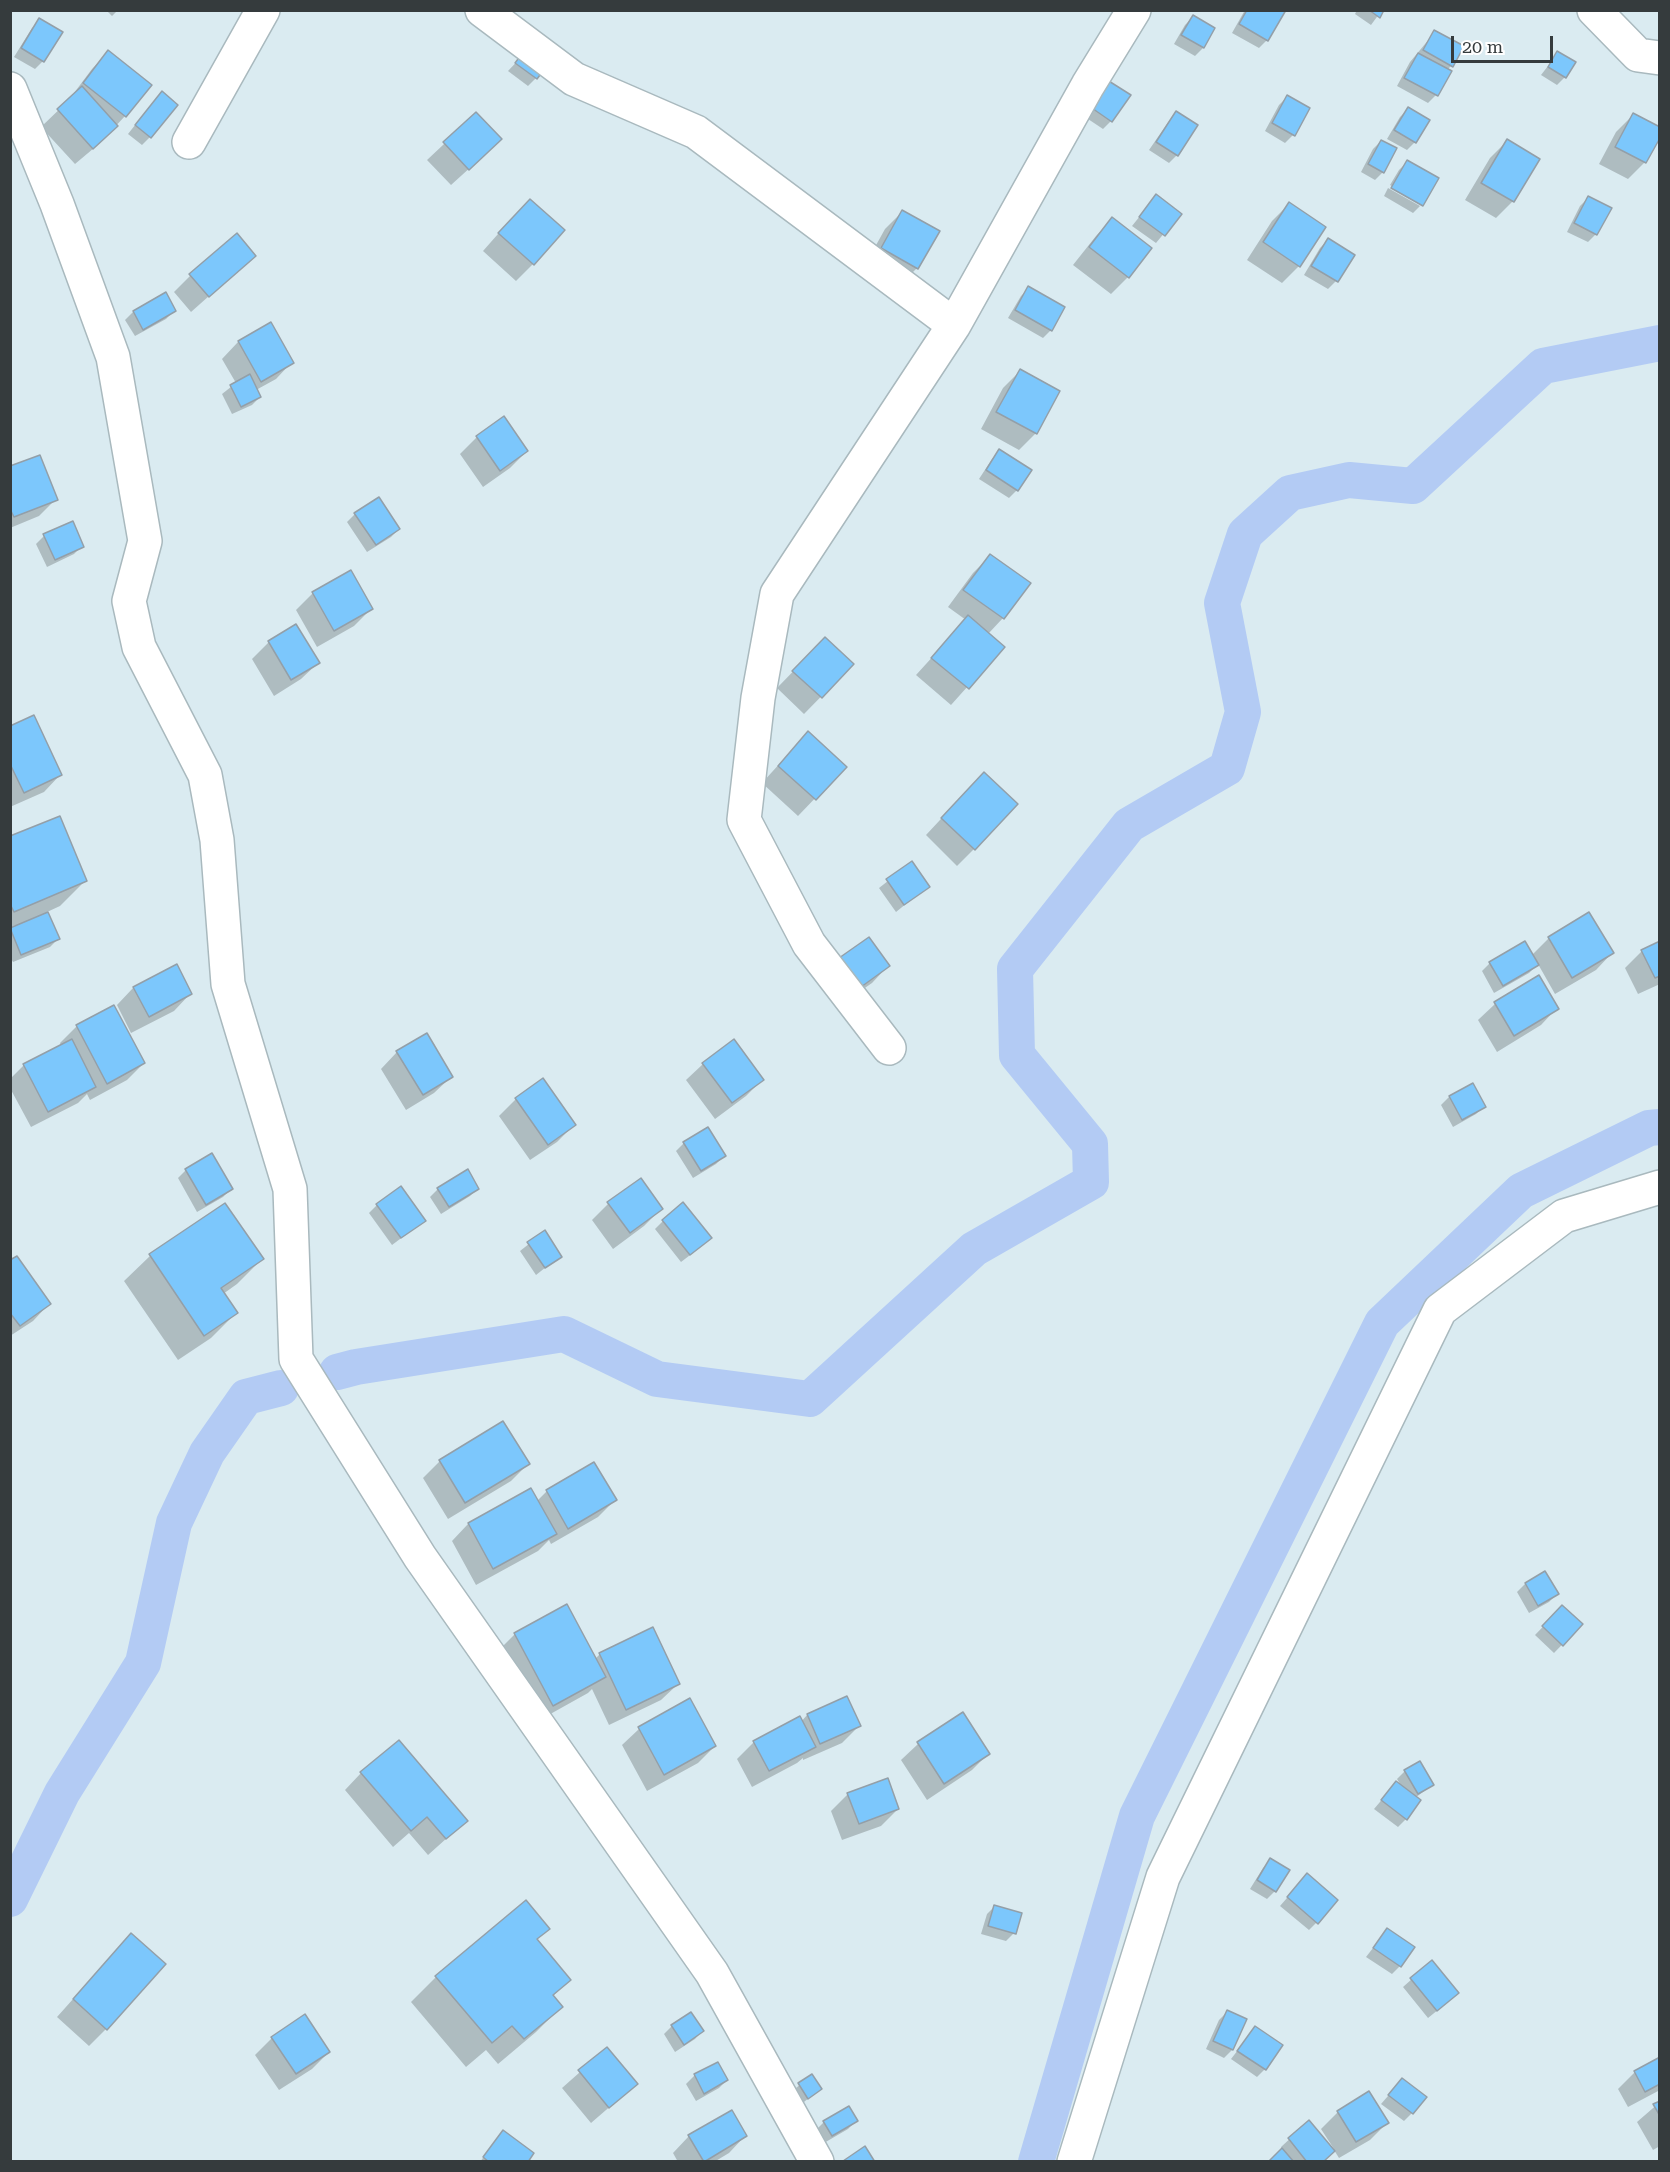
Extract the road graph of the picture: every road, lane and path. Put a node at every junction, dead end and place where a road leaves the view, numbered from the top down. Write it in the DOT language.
graph roads {
  1 [pos="264,10"];
  2 [pos="482,10"];
  3 [pos="1134,10"];
  4 [pos="1594,10"];
  5 [pos="1659,58"];
  6 [pos="10,89"];
  7 [pos="189,142"];
  8 [pos="954,325"];
  9 [pos="889,1048"];
  10 [pos="1659,1187"];
  11 [pos="817,2162"];
  12 [pos="1074,2162"];
  1 -- 7 [label="street"];
  2 -- 8 [label="street"];
  3 -- 8 [label="street"];
  4 -- 5 [label="street"];
  6 -- 11 [label="street"];
  8 -- 9 [label="street"];
  10 -- 12 [label="street"];
}
